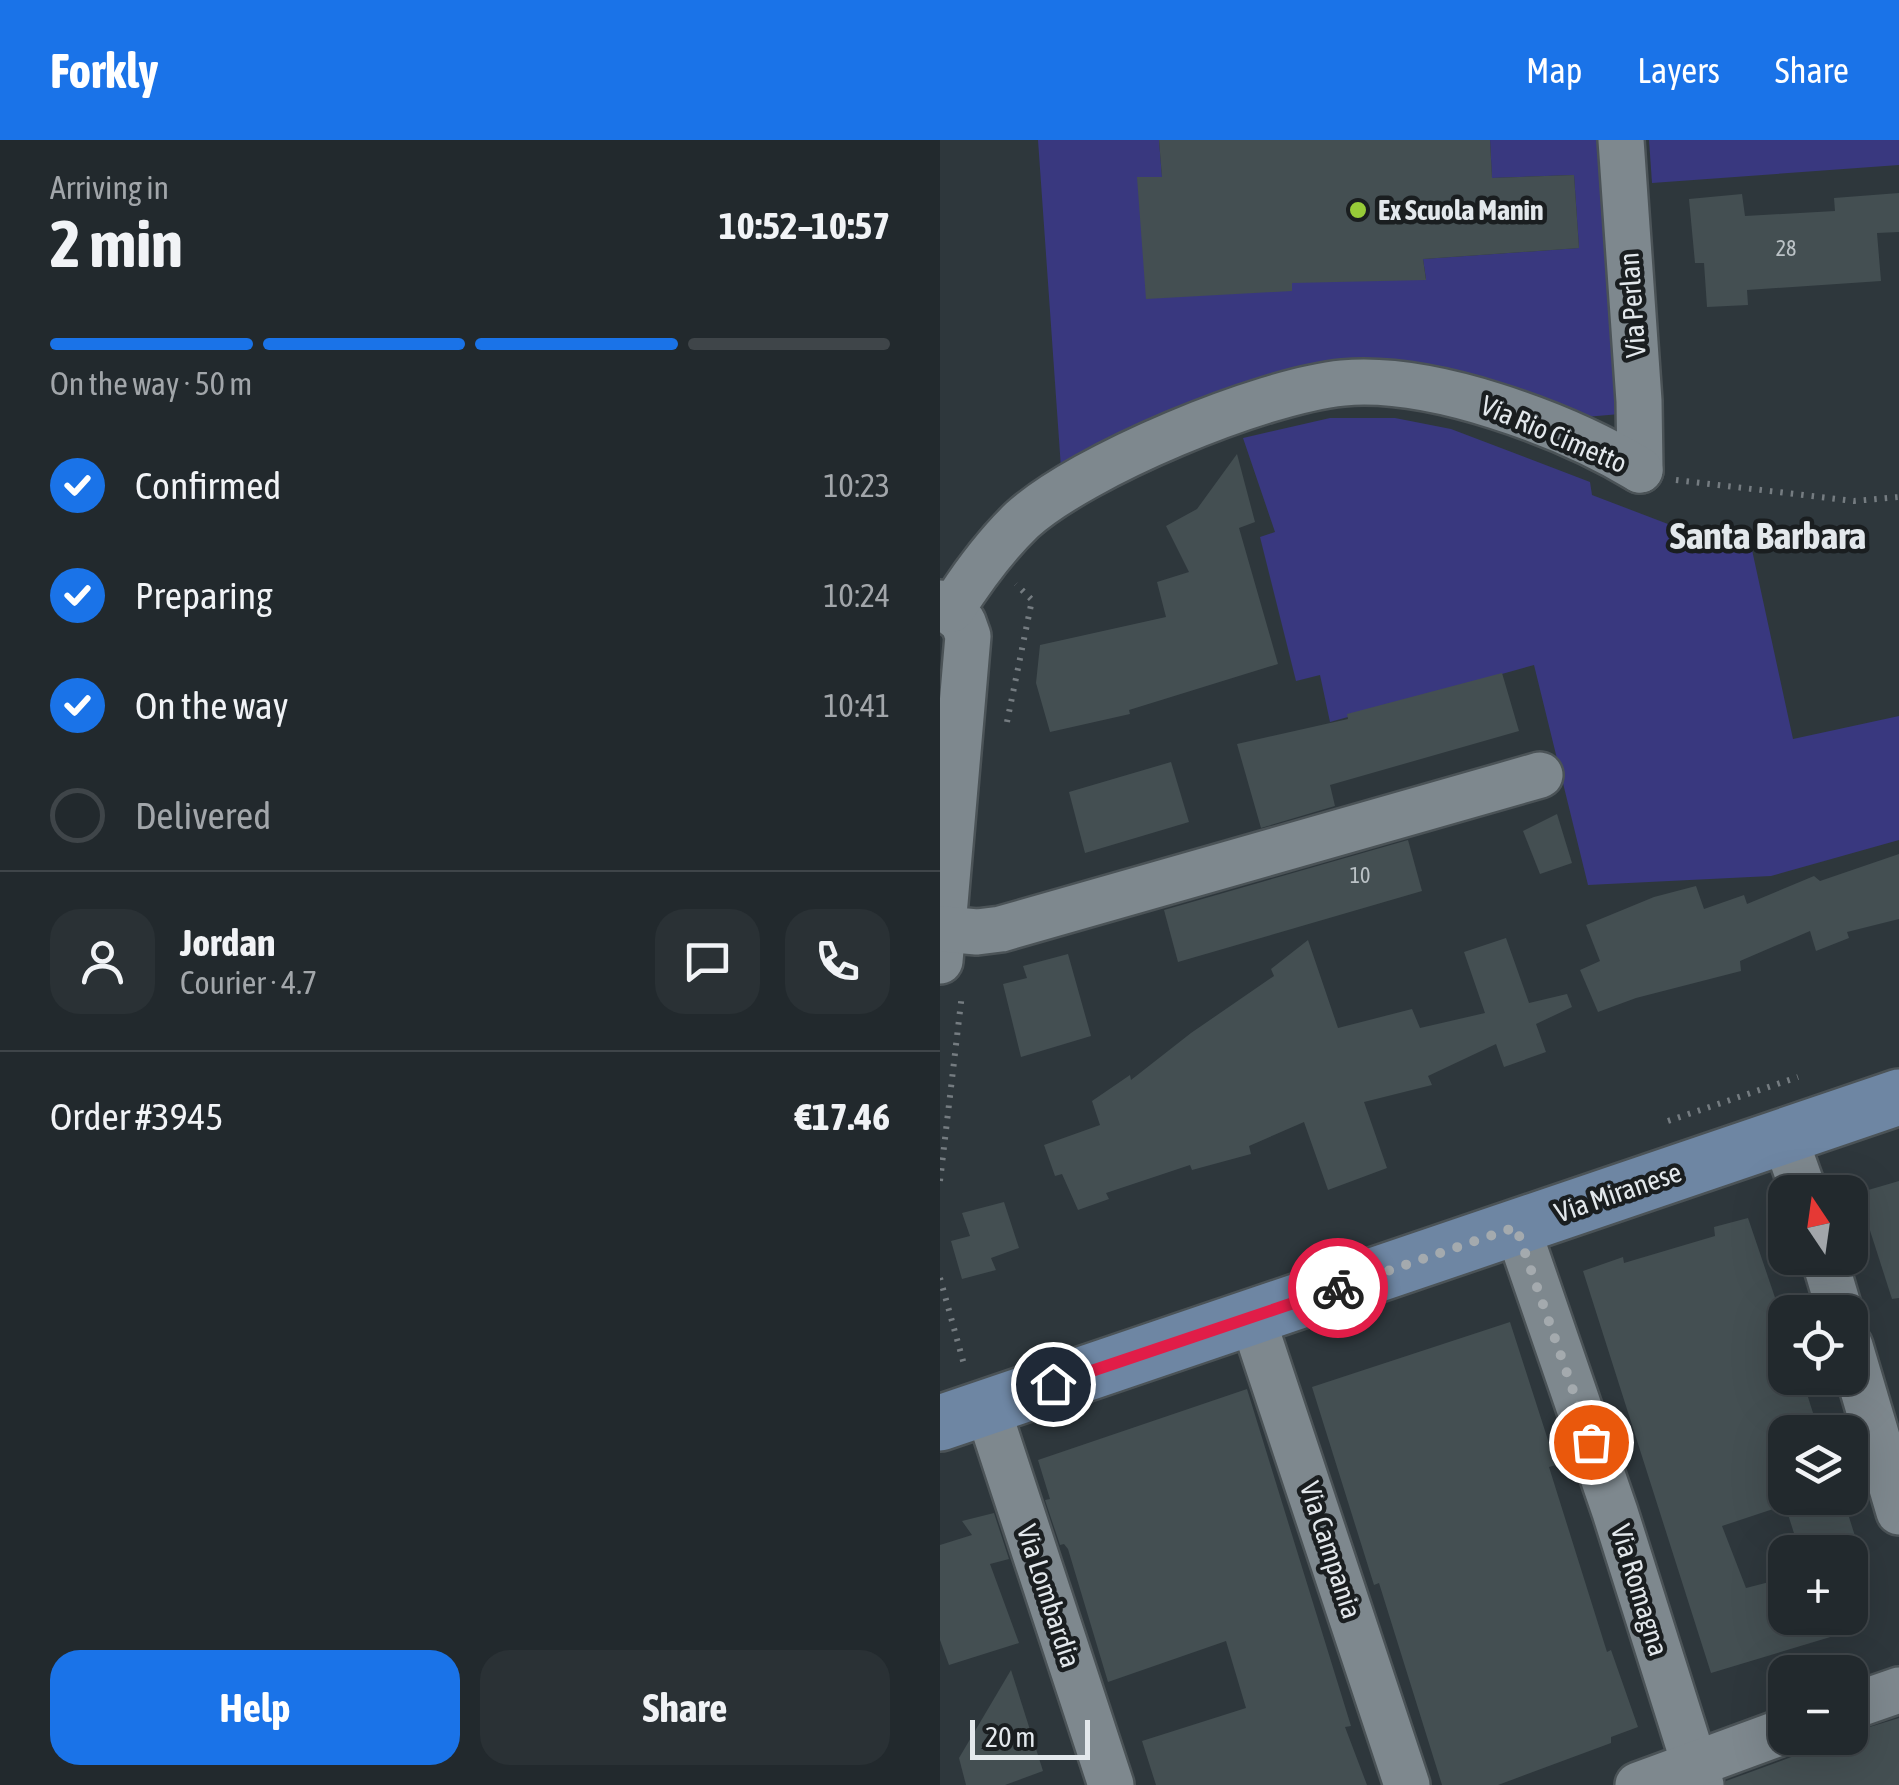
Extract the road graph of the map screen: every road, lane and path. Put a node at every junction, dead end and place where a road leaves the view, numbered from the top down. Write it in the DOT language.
graph roads {
  1 [pos="1622,140"];
  2 [pos="1640,470"];
  3 [pos="1682,481"];
  4 [pos="1899,497"];
  5 [pos="946,606"];
  6 [pos="1540,775"];
  7 [pos="949,956"];
  8 [pos="1899,1097"];
  9 [pos="1784,1136"];
  10 [pos="1798,1175"];
  11 [pos="940,1181"];
  12 [pos="1516,1227"];
  13 [pos="940,1278"];
  14 [pos="1252,1317"];
  15 [pos="1864,1395"];
  16 [pos="955,1402"];
  17 [pos="1899,1512"];
  18 [pos="1899,1690"];
  19 [pos="1868,1701"];
  20 [pos="1768,1739"];
  21 [pos="1698,1774"];
  22 [pos="1111,1785"];
  23 [pos="1407,1785"];
  24 [pos="1638,1785"];
  1 -- 2 [label="street, Via Perlan"];
  2 -- 5 [label="street, Via Rio Cimetto"];
  3 -- 4 [label="path"];
  5 -- 7 [label="street"];
  6 -- 7 [label="street"];
  7 -- 11 [label="path"];
  8 -- 9 [label="street, Via Miranese"];
  9 -- 10 [label="street"];
  9 -- 12 [label="street, Via Miranese"];
  12 -- 14 [label="street, Via Miranese"];
  12 -- 21 [label="street, Via Romagna"];
  13 -- 16 [label="path"];
  14 -- 16 [label="street, Via Miranese"];
  14 -- 23 [label="street, Via Campania"];
  15 -- 17 [label="street"];
  16 -- 22 [label="street, Via Lombardia"];
  18 -- 19 [label="street"];
  20 -- 21 [label="street"];
  21 -- 24 [label="street"];
}
